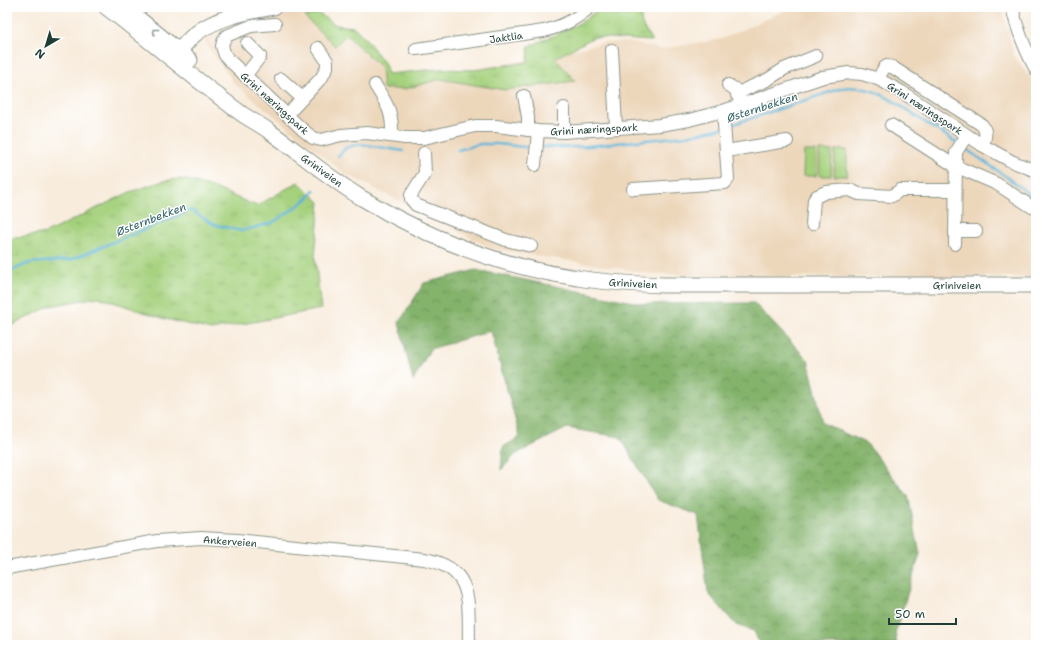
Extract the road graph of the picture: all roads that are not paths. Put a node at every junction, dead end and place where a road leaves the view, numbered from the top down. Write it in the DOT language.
graph roads {
  1 [pos="106,7"];
  2 [pos="124,7"];
  3 [pos="274,7"];
  4 [pos="590,7"];
  5 [pos="1012,7"];
  6 [pos="275,24"];
  7 [pos="247,43"];
  8 [pos="318,48"];
  9 [pos="416,49"];
  10 [pos="612,50"];
  11 [pos="176,55"];
  12 [pos="816,56"];
  13 [pos="1036,70"];
  14 [pos="245,76"];
  15 [pos="281,79"];
  16 [pos="878,79"];
  17 [pos="375,85"];
  18 [pos="728,86"];
  19 [pos="524,96"];
  20 [pos="302,98"];
  21 [pos="739,100"];
  22 [pos="564,108"];
  23 [pos="287,114"];
  24 [pos="724,121"];
  25 [pos="891,125"];
  26 [pos="616,128"];
  27 [pos="533,130"];
  28 [pos="564,132"];
  29 [pos="392,136"];
  30 [pos="787,141"];
  31 [pos="962,143"];
  32 [pos="982,145"];
  33 [pos="726,151"];
  34 [pos="424,153"];
  35 [pos="536,155"];
  36 [pos="955,166"];
  37 [pos="1036,170"];
  38 [pos="633,189"];
  39 [pos="955,190"];
  40 [pos="1036,208"];
  41 [pos="812,224"];
  42 [pos="955,231"];
  43 [pos="976,231"];
  44 [pos="955,244"];
  45 [pos="531,246"];
  46 [pos="1036,285"];
  47 [pos="7,568"];
  48 [pos="469,645"];
  1 -- 11 [label="main road, Griniveien"];
  11 -- 2 [label="main road, Griniveien, one-way"];
  3 -- 11 [label="main road"];
  4 -- 9 [label="street, Jaktlia"];
  5 -- 13 [label="street"];
  6 -- 14 [label="street, Grini næringspark"];
  7 -- 14 [label="street"];
  8 -- 20 [label="street"];
  10 -- 26 [label="street"];
  11 -- 46 [label="main road, Griniveien"];
  12 -- 21 [label="street"];
  14 -- 23 [label="street, Grini næringspark"];
  15 -- 20 [label="street"];
  16 -- 21 [label="street, Grini næringspark"];
  16 -- 31 [label="street, Grini næringspark"];
  16 -- 32 [label="street"];
  17 -- 29 [label="street"];
  18 -- 21 [label="street"];
  19 -- 27 [label="street"];
  20 -- 23 [label="street"];
  21 -- 24 [label="street, Grini næringspark"];
  22 -- 28 [label="street"];
  23 -- 29 [label="street, Grini næringspark"];
  24 -- 26 [label="street, Grini næringspark"];
  24 -- 33 [label="street"];
  25 -- 36 [label="street"];
  26 -- 28 [label="street, Grini næringspark"];
  27 -- 28 [label="street, Grini næringspark"];
  27 -- 29 [label="street, Grini næringspark"];
  27 -- 35 [label="street"];
  30 -- 33 [label="street"];
  31 -- 32 [label="street, Grini næringspark"];
  31 -- 36 [label="street"];
  32 -- 37 [label="street, Grini næringspark"];
  33 -- 38 [label="street"];
  34 -- 45 [label="street"];
  36 -- 39 [label="street"];
  36 -- 40 [label="street"];
  39 -- 41 [label="street"];
  39 -- 42 [label="street"];
  42 -- 43 [label="street"];
  42 -- 44 [label="street"];
  47 -- 48 [label="street, Ankerveien"];
}
